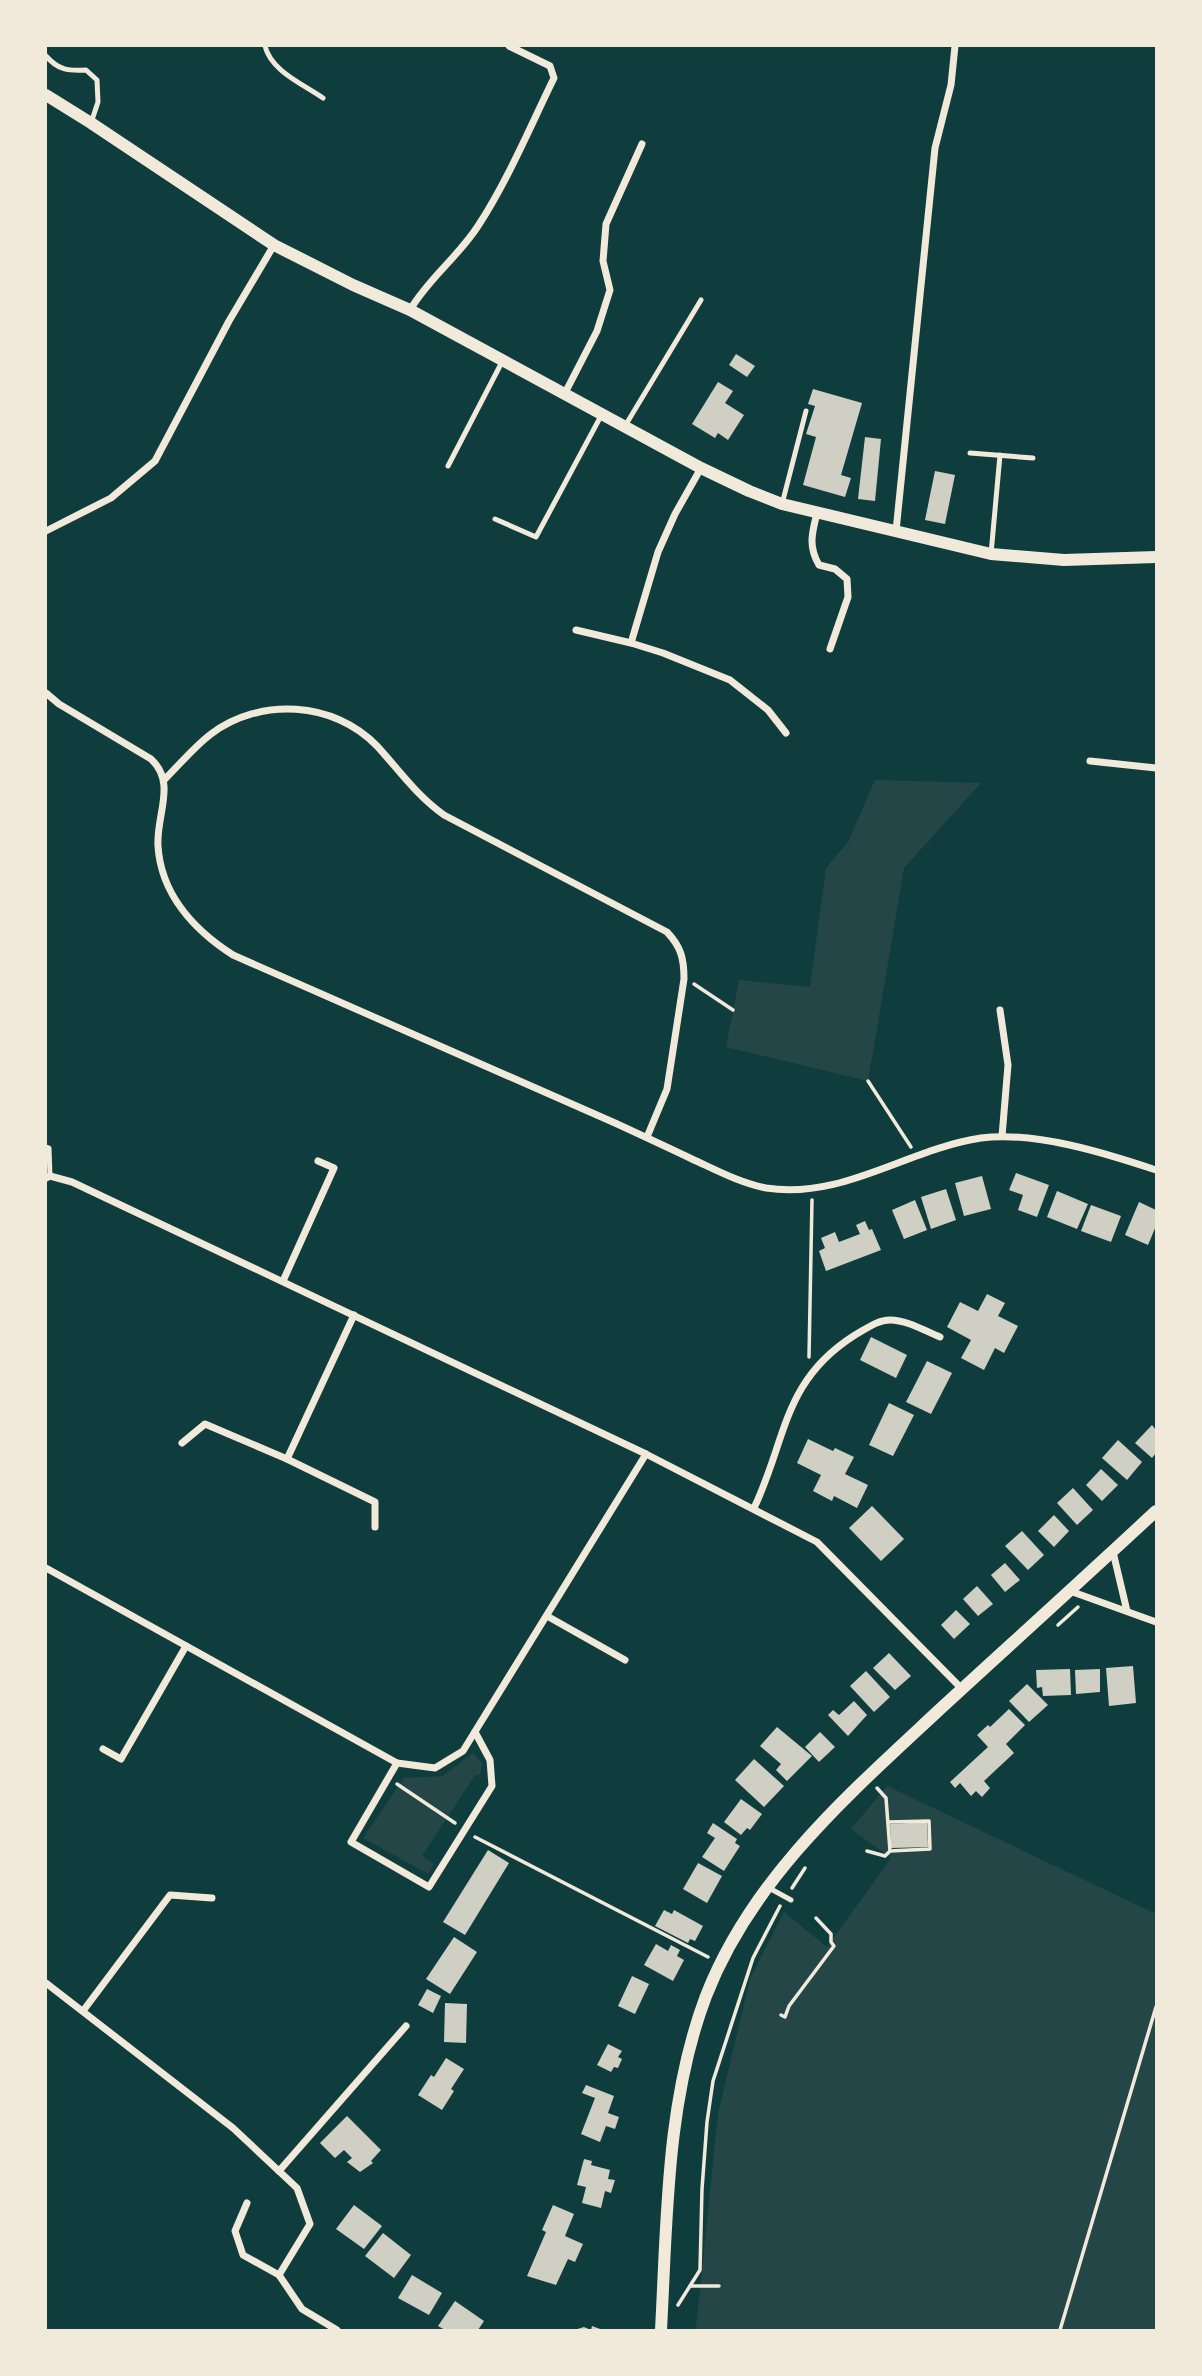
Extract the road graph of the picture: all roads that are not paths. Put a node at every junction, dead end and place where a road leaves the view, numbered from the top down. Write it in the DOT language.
graph roads {
  1 [pos="265,46"];
  2 [pos="509,46"];
  3 [pos="955,46"];
  4 [pos="46,56"];
  5 [pos="46,95"];
  6 [pos="323,98"];
  7 [pos="91,123"];
  8 [pos="642,144"];
  9 [pos="274,245"];
  10 [pos="701,300"];
  11 [pos="410,310"];
  12 [pos="503,360"];
  13 [pos="565,393"];
  14 [pos="806,411"];
  15 [pos="602,414"];
  16 [pos="625,426"];
  17 [pos="970,453"];
  18 [pos="1000,455"];
  19 [pos="1033,458"];
  20 [pos="448,466"];
  21 [pos="701,468"];
  22 [pos="782,504"];
  23 [pos="817,513"];
  24 [pos="495,519"];
  25 [pos="46,531"];
  26 [pos="896,531"];
  27 [pos="991,554"];
  28 [pos="1157,557"];
  29 [pos="576,630"];
  30 [pos="631,643"];
  31 [pos="830,649"];
  32 [pos="46,693"];
  33 [pos="786,733"];
  34 [pos="1090,761"];
  35 [pos="1157,768"];
  36 [pos="164,779"];
  37 [pos="1000,1010"];
  38 [pos="1002,1136"];
  39 [pos="647,1137"];
  40 [pos="46,1147"];
  41 [pos="318,1161"];
  42 [pos="1157,1170"];
  43 [pos="48,1177"];
  44 [pos="282,1281"];
  45 [pos="354,1315"];
  46 [pos="940,1338"];
  47 [pos="182,1443"];
  48 [pos="646,1454"];
  49 [pos="287,1459"];
  50 [pos="754,1508"];
  51 [pos="1157,1511"];
  52 [pos="375,1527"];
  53 [pos="1113,1552"];
  54 [pos="46,1568"];
  55 [pos="1070,1591"];
  56 [pos="1127,1611"];
  57 [pos="547,1616"];
  58 [pos="1157,1622"];
  59 [pos="186,1646"];
  60 [pos="625,1660"];
  61 [pos="962,1689"];
  62 [pos="475,1732"];
  63 [pos="103,1749"];
  64 [pos="397,1763"];
  65 [pos="767,1887"];
  66 [pos="212,1899"];
  67 [pos="788,1899"];
  68 [pos="46,1983"];
  69 [pos="83,2011"];
  70 [pos="406,2026"];
  71 [pos="279,2171"];
  72 [pos="247,2203"];
  73 [pos="279,2275"];
  74 [pos="337,2330"];
  75 [pos="661,2330"];
  1 -- 6 [label="lane"];
  2 -- 11 [label="street"];
  3 -- 26 [label="street"];
  4 -- 7 [label="lane"];
  5 -- 7 [label="street"];
  7 -- 9 [label="street"];
  8 -- 13 [label="street"];
  9 -- 11 [label="street"];
  9 -- 25 [label="street"];
  10 -- 16 [label="lane"];
  11 -- 12 [label="street"];
  12 -- 13 [label="street"];
  12 -- 20 [label="lane"];
  13 -- 15 [label="street"];
  14 -- 22 [label="lane"];
  15 -- 16 [label="street"];
  15 -- 24 [label="lane"];
  16 -- 21 [label="street"];
  17 -- 18 [label="lane"];
  18 -- 19 [label="lane"];
  18 -- 27 [label="lane"];
  21 -- 22 [label="street"];
  21 -- 30 [label="street"];
  22 -- 23 [label="street"];
  23 -- 26 [label="street"];
  23 -- 31 [label="street"];
  26 -- 27 [label="street"];
  27 -- 28 [label="street"];
  29 -- 30 [label="street"];
  30 -- 33 [label="street"];
  32 -- 36 [label="street"];
  34 -- 35 [label="street"];
  36 -- 39 [label="street"];
  36 -- 39 [label="street"];
  37 -- 38 [label="street"];
  38 -- 39 [label="street"];
  38 -- 42 [label="street"];
  40 -- 43 [label="lane"];
  41 -- 44 [label="street"];
  43 -- 44 [label="street"];
  44 -- 45 [label="street"];
  45 -- 48 [label="street"];
  45 -- 49 [label="street"];
  46 -- 50 [label="street"];
  47 -- 49 [label="street"];
  48 -- 50 [label="street"];
  48 -- 57 [label="street"];
  49 -- 52 [label="street"];
  50 -- 61 [label="street"];
  51 -- 53 [label="street"];
  53 -- 55 [label="street"];
  53 -- 56 [label="street"];
  54 -- 59 [label="street"];
  55 -- 56 [label="street"];
  55 -- 61 [label="street"];
  56 -- 58 [label="street"];
  57 -- 60 [label="street"];
  57 -- 62 [label="street"];
  59 -- 63 [label="street"];
  59 -- 64 [label="street"];
  61 -- 65 [label="street"];
  62 -- 64 [label="street"];
  62 -- 64 [label="street"];
  65 -- 67 [label="lane"];
  65 -- 75 [label="street"];
  66 -- 69 [label="street"];
  68 -- 69 [label="street"];
  69 -- 71 [label="street"];
  70 -- 71 [label="street"];
  71 -- 73 [label="street"];
  72 -- 73 [label="street"];
  73 -- 74 [label="street"];
}
